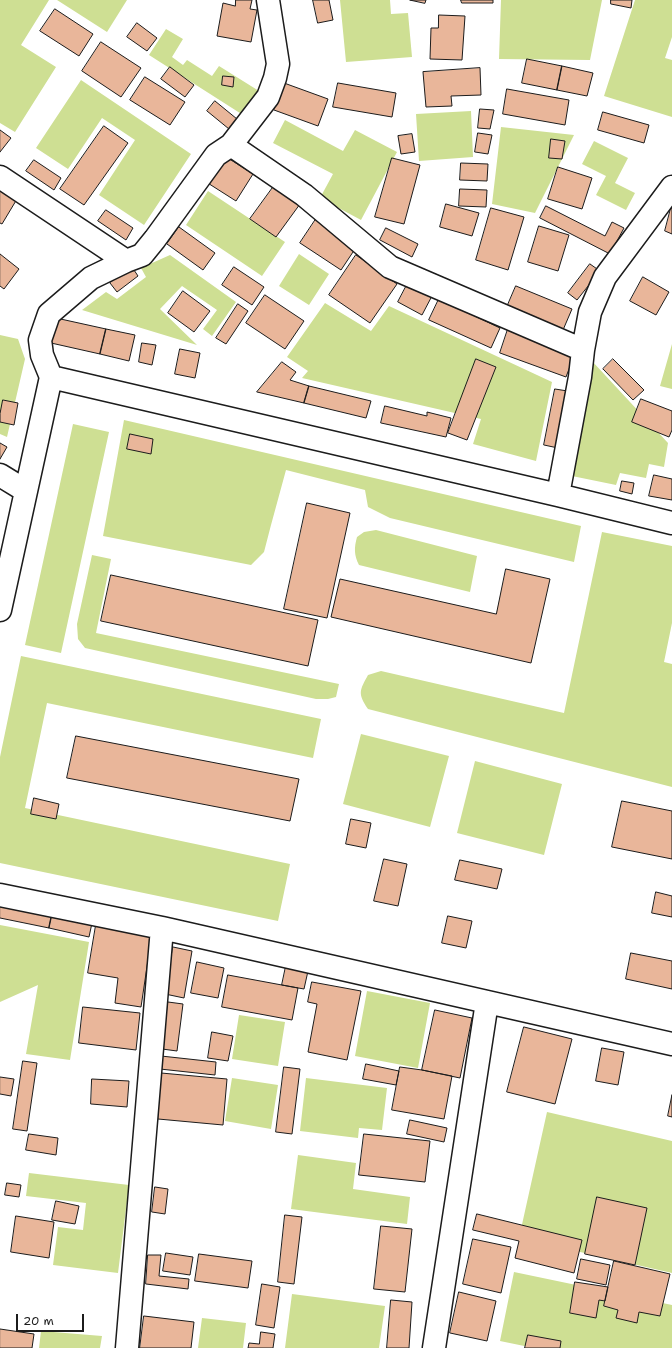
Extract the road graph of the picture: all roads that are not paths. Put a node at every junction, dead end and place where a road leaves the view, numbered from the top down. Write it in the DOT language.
graph roads {
  1 [pos="268,0"];
  2 [pos="231,145"];
  3 [pos="0,178"];
  4 [pos="672,187"];
  5 [pos="126,261"];
  6 [pos="583,350"];
  7 [pos="51,377"];
  8 [pos="0,475"];
  9 [pos="26,491"];
  10 [pos="558,495"];
  11 [pos="672,523"];
  12 [pos="0,610"];
  13 [pos="0,895"];
  14 [pos="162,928"];
  15 [pos="488,1002"];
  16 [pos="672,1044"];
  17 [pos="126,1348"];
  18 [pos="434,1348"];
  1 -- 2 [label="street"];
  2 -- 5 [label="street"];
  2 -- 6 [label="street"];
  3 -- 5 [label="street"];
  4 -- 6 [label="street"];
  5 -- 7 [label="street"];
  6 -- 10 [label="street"];
  7 -- 9 [label="street"];
  7 -- 10 [label="street"];
  8 -- 9 [label="street"];
  9 -- 12 [label="street"];
  10 -- 11 [label="street"];
  13 -- 14 [label="street"];
  14 -- 15 [label="street"];
  14 -- 17 [label="street"];
  15 -- 16 [label="street"];
  15 -- 18 [label="street"];
}
